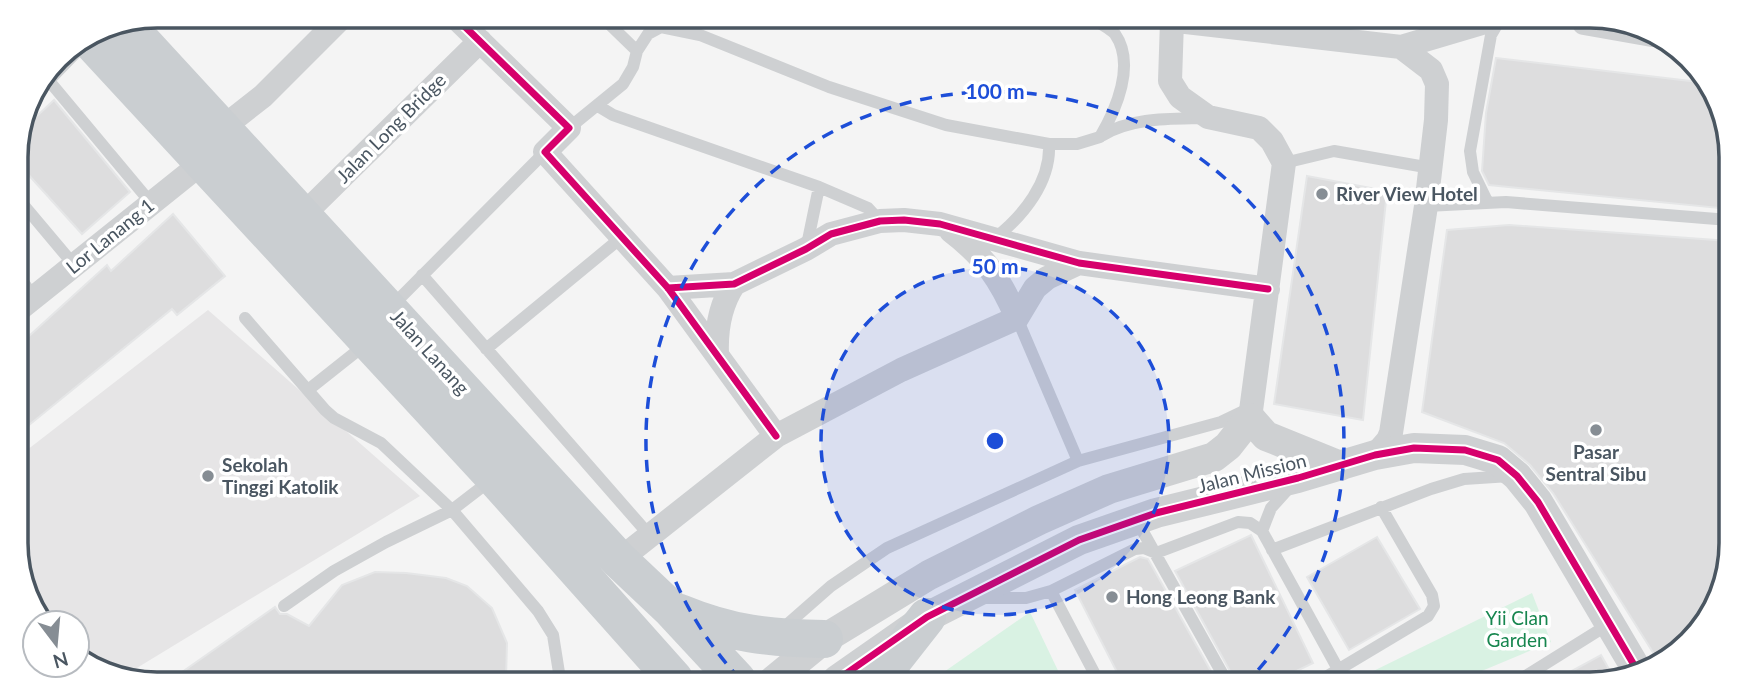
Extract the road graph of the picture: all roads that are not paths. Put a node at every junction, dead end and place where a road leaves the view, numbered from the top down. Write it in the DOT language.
graph roads {
  1 [pos="331,28"];
  2 [pos="466,28"];
  3 [pos="613,28"];
  4 [pos="659,28"];
  5 [pos="677,28"];
  6 [pos="1107,28"];
  7 [pos="1174,28"];
  8 [pos="1236,28"];
  9 [pos="1465,28"];
  10 [pos="1495,28"];
  11 [pos="131,30"];
  12 [pos="480,41"];
  13 [pos="94,45"];
  14 [pos="1401,47"];
  15 [pos="637,51"];
  16 [pos="50,85"];
  17 [pos="598,106"];
  18 [pos="1208,117"];
  19 [pos="569,128"];
  20 [pos="221,129"];
  21 [pos="1100,137"];
  22 [pos="1049,144"];
  23 [pos="545,152"];
  24 [pos="203,162"];
  25 [pos="1284,163"];
  26 [pos="1431,168"];
  27 [pos="819,187"];
  28 [pos="151,203"];
  29 [pos="1488,203"];
  30 [pos="1426,206"];
  31 [pos="28,210"];
  32 [pos="303,215"];
  33 [pos="1719,219"];
  34 [pos="880,221"];
  35 [pos="944,225"];
  36 [pos="622,237"];
  37 [pos="995,238"];
  38 [pos="806,249"];
  39 [pos="1079,263"];
  40 [pos="74,265"];
  41 [pos="422,275"];
  42 [pos="734,284"];
  43 [pos="668,288"];
  44 [pos="1268,289"];
  45 [pos="28,302"];
  46 [pos="390,308"];
  47 [pos="245,318"];
  48 [pos="1017,318"];
  49 [pos="369,342"];
  50 [pos="486,349"];
  51 [pos="717,354"];
  52 [pos="308,390"];
  53 [pos="1251,413"];
  54 [pos="776,436"];
  55 [pos="1375,455"];
  56 [pos="1078,461"];
  57 [pos="1340,466"];
  58 [pos="1517,476"];
  59 [pos="494,477"];
  60 [pos="1298,478"];
  61 [pos="1381,508"];
  62 [pos="452,510"];
  63 [pos="1138,521"];
  64 [pos="1262,531"];
  65 [pos="651,537"];
  66 [pos="1272,550"];
  67 [pos="1156,553"];
  68 [pos="620,560"];
  69 [pos="1051,591"];
  70 [pos="964,598"];
  71 [pos="284,606"];
  72 [pos="672,610"];
  73 [pos="927,617"];
  74 [pos="1614,631"];
  75 [pos="774,637"];
  76 [pos="824,639"];
  77 [pos="1644,660"];
  78 [pos="1634,664"];
  79 [pos="1338,670"];
  80 [pos="559,672"];
  81 [pos="668,672"];
  82 [pos="730,672"];
  83 [pos="784,672"];
  84 [pos="848,672"];
  85 [pos="885,672"];
  86 [pos="1095,672"];
  87 [pos="1221,672"];
  88 [pos="1334,672"];
  89 [pos="1538,672"];
  1 -- 20 [label="street"];
  2 -- 12 [label="street"];
  3 -- 15 [label="lane"];
  4 -- 15 [label="lane"];
  5 -- 22 [label="lane"];
  6 -- 21 [label="lane"];
  7 -- 18 [label="street"];
  8 -- 14 [label="street"];
  9 -- 14 [label="street"];
  10 -- 29 [label="lane"];
  11 -- 20 [label="main road, Jalan Lanang"];
  12 -- 19 [label="street"];
  12 -- 32 [label="street, Jalan Long Bridge"];
  13 -- 24 [label="main road, Jalan Lanang"];
  14 -- 26 [label="street"];
  15 -- 17 [label="lane"];
  16 -- 28 [label="lane"];
  17 -- 19 [label="lane"];
  17 -- 27 [label="lane"];
  18 -- 21 [label="lane"];
  18 -- 25 [label="street"];
  19 -- 23 [label="street"];
  20 -- 32 [label="main road, Jalan Lanang"];
  21 -- 22 [label="lane"];
  22 -- 37 [label="lane"];
  23 -- 36 [label="street"];
  23 -- 41 [label="lane"];
  24 -- 28 [label="street, Lor Lanang 1"];
  24 -- 49 [label="main road, Jalan Lanang"];
  25 -- 26 [label="lane"];
  25 -- 44 [label="street"];
  26 -- 30 [label="street"];
  27 -- 34 [label="lane"];
  27 -- 38 [label="lane"];
  28 -- 40 [label="street, Lor Lanang 1"];
  29 -- 30 [label="lane"];
  29 -- 33 [label="lane"];
  30 -- 55 [label="street"];
  31 -- 40 [label="lane"];
  32 -- 46 [label="main road, Jalan Lanang"];
  34 -- 35 [label="street"];
  34 -- 38 [label="street"];
  35 -- 37 [label="street"];
  35 -- 48 [label="street"];
  36 -- 43 [label="street"];
  36 -- 50 [label="lane"];
  37 -- 39 [label="street"];
  38 -- 42 [label="street"];
  39 -- 44 [label="street"];
  39 -- 48 [label="street"];
  40 -- 45 [label="street, Lor Lanang 1"];
  41 -- 46 [label="lane"];
  41 -- 50 [label="lane"];
  42 -- 43 [label="street"];
  42 -- 51 [label="street"];
  43 -- 51 [label="street"];
  44 -- 53 [label="street"];
  46 -- 68 [label="main road, Jalan Lanang"];
  47 -- 52 [label="lane"];
  48 -- 54 [label="street"];
  48 -- 56 [label="lane"];
  49 -- 52 [label="lane"];
  49 -- 59 [label="main road, Jalan Lanang"];
  50 -- 65 [label="lane"];
  51 -- 54 [label="street"];
  52 -- 62 [label="lane"];
  53 -- 56 [label="lane"];
  53 -- 57 [label="street"];
  53 -- 76 [label="street, Jalan Mission"];
  54 -- 65 [label="street"];
  55 -- 57 [label="street, Jalan Mission"];
  55 -- 58 [label="street, Jalan Mission"];
  56 -- 75 [label="lane"];
  57 -- 60 [label="street, Jalan Mission"];
  58 -- 61 [label="lane"];
  58 -- 74 [label="street, Jalan Mission"];
  59 -- 62 [label="lane"];
  59 -- 81 [label="main road, Jalan Lanang"];
  60 -- 63 [label="street, Jalan Mission"];
  60 -- 64 [label="lane"];
  61 -- 66 [label="lane"];
  61 -- 79 [label="lane"];
  62 -- 71 [label="lane"];
  62 -- 80 [label="lane"];
  63 -- 67 [label="lane"];
  63 -- 70 [label="street, Jalan Mission"];
  64 -- 66 [label="lane"];
  64 -- 67 [label="lane"];
  65 -- 68 [label="street"];
  66 -- 79 [label="lane"];
  67 -- 69 [label="lane"];
  67 -- 87 [label="lane"];
  68 -- 72 [label="main road, Jalan Lanang"];
  69 -- 70 [label="lane"];
  69 -- 86 [label="lane"];
  70 -- 73 [label="street, Jalan Mission"];
  72 -- 75 [label="main road"];
  72 -- 82 [label="main road, Jalan Lanang"];
  73 -- 84 [label="street, Jalan Mission"];
  73 -- 85 [label="main road"];
  74 -- 77 [label="street"];
  74 -- 78 [label="street, Jalan Mission"];
  74 -- 89 [label="lane"];
  75 -- 76 [label="main road"];
  76 -- 83 [label="street, Jalan Mission"];
  79 -- 88 [label="lane"];
}
